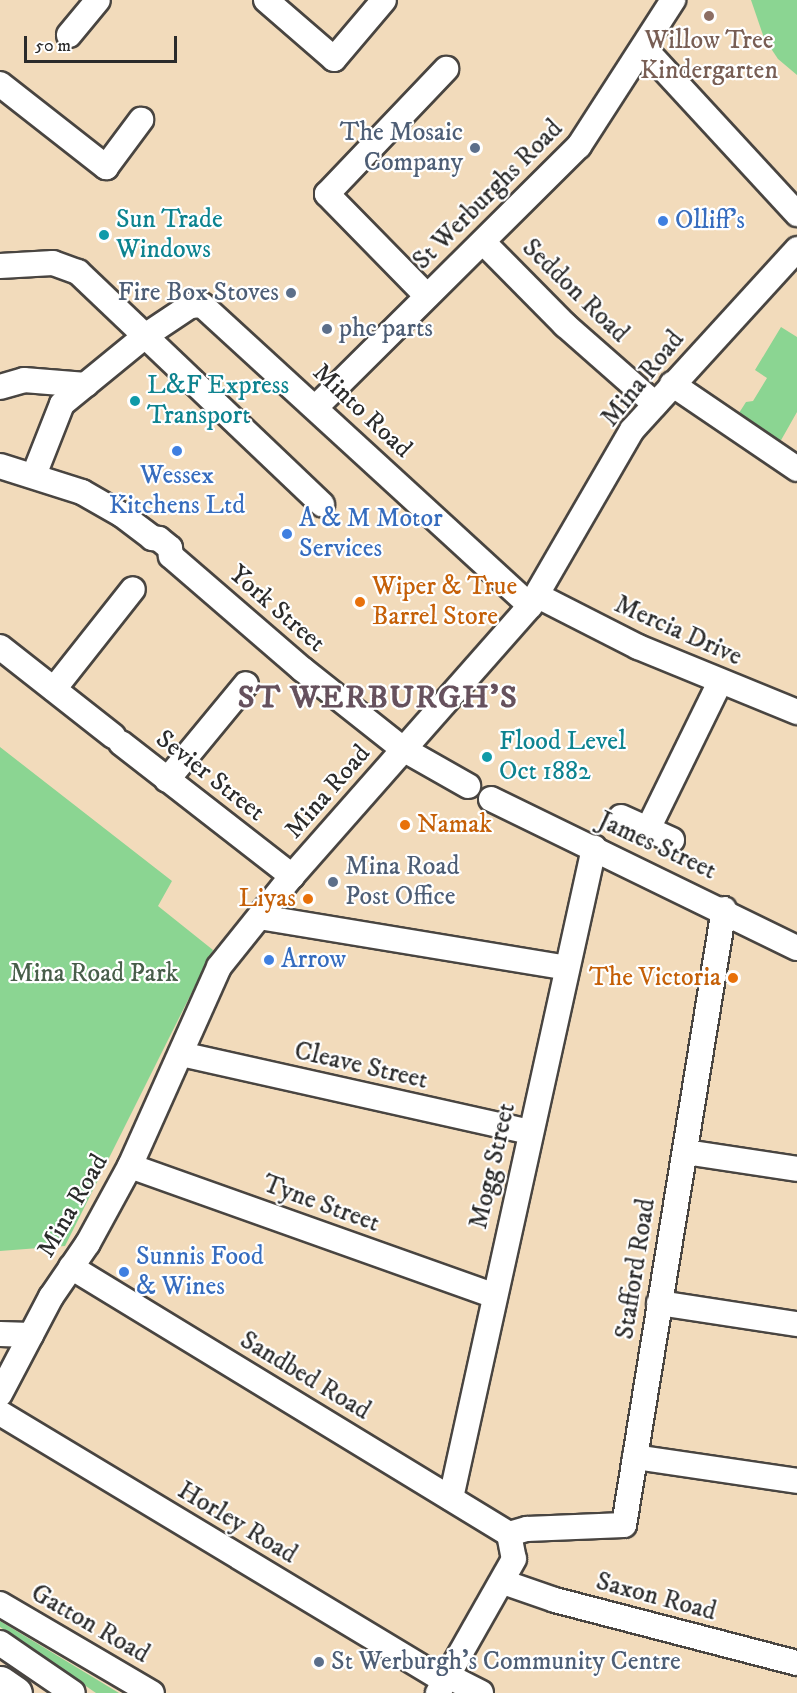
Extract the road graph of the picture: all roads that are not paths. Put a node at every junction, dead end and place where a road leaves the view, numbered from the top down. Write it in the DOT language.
graph roads {
  1 [pos="98,0"];
  2 [pos="266,0"];
  3 [pos="384,0"];
  4 [pos="673,0"];
  5 [pos="69,35"];
  6 [pos="644,48"];
  7 [pos="446,69"];
  8 [pos="0,84"];
  9 [pos="141,120"];
  10 [pos="797,214"];
  11 [pos="483,242"];
  12 [pos="794,259"];
  13 [pos="0,266"];
  14 [pos="427,297"];
  15 [pos="145,336"];
  16 [pos="672,384"];
  17 [pos="86,385"];
  18 [pos="0,387"];
  19 [pos="655,404"];
  20 [pos="316,407"];
  21 [pos="0,466"];
  22 [pos="797,469"];
  23 [pos="34,475"];
  24 [pos="322,504"];
  25 [pos="132,589"];
  26 [pos="534,601"];
  27 [pos="0,647"];
  28 [pos="720,682"];
  29 [pos="246,684"];
  30 [pos="54,689"];
  31 [pos="797,712"];
  32 [pos="403,749"];
  33 [pos="167,780"];
  34 [pos="621,817"];
  35 [pos="648,829"];
  36 [pos="672,840"];
  37 [pos="594,848"];
  38 [pos="292,876"];
  39 [pos="724,909"];
  40 [pos="260,917"];
  41 [pos="797,948"];
  42 [pos="567,968"];
  43 [pos="181,1054"];
  44 [pos="530,1132"];
  45 [pos="685,1152"];
  46 [pos="130,1166"];
  47 [pos="797,1168"];
  48 [pos="71,1267"];
  49 [pos="493,1295"];
  50 [pos="659,1304"];
  51 [pos="797,1324"];
  52 [pos="0,1334"];
  53 [pos="32,1335"];
  54 [pos="0,1394"];
  55 [pos="0,1413"];
  56 [pos="634,1456"];
  57 [pos="797,1481"];
  58 [pos="451,1498"];
  59 [pos="509,1534"];
  60 [pos="503,1582"];
  61 [pos="0,1604"];
  62 [pos="0,1643"];
  63 [pos="797,1663"];
  64 [pos="0,1683"];
  65 [pos="444,1683"];
  66 [pos="15,1693"];
  67 [pos="74,1693"];
  68 [pos="152,1693"];
  69 [pos="482,1693"];
  1 -- 5 [label="street"];
  2 -- 3 [label="street"];
  4 -- 6 [label="street, St Werburghs Road"];
  6 -- 10 [label="street"];
  6 -- 11 [label="street, St Werburghs Road"];
  7 -- 14 [label="street"];
  8 -- 9 [label="street"];
  11 -- 14 [label="street, St Werburghs Road"];
  11 -- 19 [label="street, Seddon Road"];
  12 -- 16 [label="street, Mina Road"];
  13 -- 15 [label="street"];
  14 -- 20 [label="street, St Werburghs Road"];
  15 -- 17 [label="street, Minto Road"];
  15 -- 20 [label="street, Minto Road"];
  15 -- 24 [label="street"];
  16 -- 19 [label="street, Mina Road"];
  16 -- 22 [label="street"];
  17 -- 18 [label="street"];
  17 -- 23 [label="street, Minto Road"];
  19 -- 26 [label="street, Mina Road"];
  20 -- 26 [label="street, Minto Road"];
  21 -- 23 [label="street, York Street"];
  23 -- 32 [label="street, York Street"];
  25 -- 30 [label="street"];
  26 -- 28 [label="street, Mercia Drive"];
  26 -- 32 [label="street, Mina Road"];
  27 -- 30 [label="street, Sevier Street"];
  28 -- 31 [label="street, Mercia Drive"];
  28 -- 35 [label="street"];
  29 -- 33 [label="street"];
  30 -- 33 [label="street, Sevier Street"];
  32 -- 37 [label="street, James Street"];
  32 -- 38 [label="street, Mina Road"];
  33 -- 38 [label="street, Sevier Street"];
  34 -- 35 [label="street"];
  35 -- 36 [label="street"];
  37 -- 39 [label="street, James Street"];
  37 -- 42 [label="street, Mogg Street"];
  38 -- 40 [label="street, Mina Road"];
  39 -- 41 [label="street, James Street"];
  39 -- 45 [label="street, Stafford Road"];
  40 -- 42 [label="street"];
  40 -- 43 [label="street, Mina Road"];
  42 -- 44 [label="street, Mogg Street"];
  43 -- 44 [label="street, Cleave Street"];
  43 -- 46 [label="street, Mina Road"];
  44 -- 49 [label="street, Mogg Street"];
  45 -- 47 [label="street"];
  45 -- 50 [label="street, Stafford Road"];
  46 -- 48 [label="street, Mina Road"];
  46 -- 49 [label="street, Tyne Street"];
  48 -- 53 [label="street, Mina Road"];
  48 -- 58 [label="street, Sandbed Road"];
  49 -- 58 [label="street, Mogg Street"];
  50 -- 51 [label="street"];
  50 -- 56 [label="street, Stafford Road"];
  52 -- 53 [label="street"];
  53 -- 54 [label="street, Mina Road"];
  55 -- 65 [label="street, Horley Road"];
  56 -- 57 [label="street"];
  56 -- 59 [label="street, Stafford Road"];
  58 -- 59 [label="street, Sandbed Road"];
  59 -- 60 [label="street"];
  60 -- 63 [label="street, Saxon Road"];
  60 -- 65 [label="street"];
  61 -- 68 [label="street, Gatton Road"];
  62 -- 67 [label="street"];
  64 -- 66 [label="highway"];
  65 -- 69 [label="street, Horley Road"];
}
